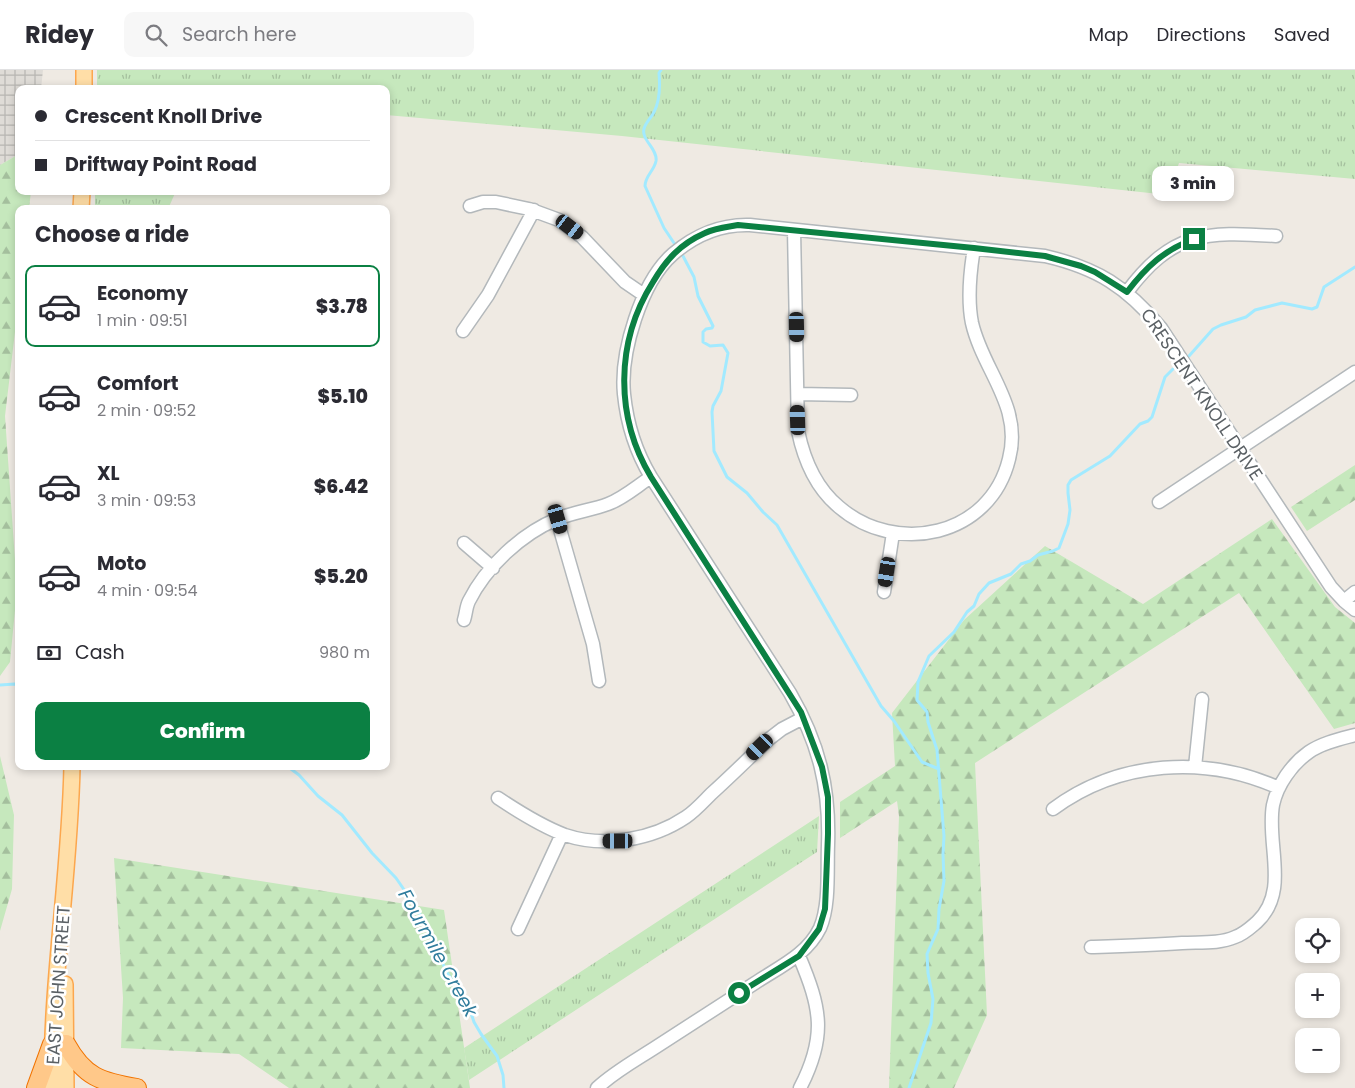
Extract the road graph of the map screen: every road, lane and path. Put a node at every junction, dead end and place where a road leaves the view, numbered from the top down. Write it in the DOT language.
graph roads {
  1 [pos="84,70"];
  2 [pos="84,85"];
  3 [pos="470,206"];
  4 [pos="534,210"];
  5 [pos="794,230"];
  6 [pos="1276,236"];
  7 [pos="974,248"];
  8 [pos="1127,292"];
  9 [pos="644,295"];
  10 [pos="463,331"];
  11 [pos="1355,372"];
  12 [pos="798,394"];
  13 [pos="851,395"];
  14 [pos="1240,449"];
  15 [pos="651,477"];
  16 [pos="1159,502"];
  17 [pos="558,519"];
  18 [pos="893,533"];
  19 [pos="464,543"];
  20 [pos="492,568"];
  21 [pos="884,592"];
  22 [pos="1355,592"];
  23 [pos="1344,602"];
  24 [pos="1355,610"];
  25 [pos="464,620"];
  26 [pos="599,681"];
  27 [pos="1202,699"];
  28 [pos="804,718"];
  29 [pos="1355,735"];
  30 [pos="1195,767"];
  31 [pos="72,770"];
  32 [pos="1279,788"];
  33 [pos="498,798"];
  34 [pos="1053,809"];
  35 [pos="562,834"];
  36 [pos="518,929"];
  37 [pos="1091,947"];
  38 [pos="799,956"];
  39 [pos="59,1044"];
  40 [pos="36,1088"];
  41 [pos="52,1088"];
  42 [pos="66,1088"];
  43 [pos="137,1088"];
  44 [pos="597,1088"];
  45 [pos="800,1088"];
  1 -- 2 [label="main road"];
  3 -- 4 [label="street"];
  4 -- 9 [label="street"];
  4 -- 10 [label="street"];
  5 -- 7 [label="street, CRESCENT KNOLL DRIVE"];
  5 -- 9 [label="street, CRESCENT KNOLL DRIVE"];
  5 -- 12 [label="street"];
  6 -- 8 [label="street"];
  7 -- 8 [label="street, CRESCENT KNOLL DRIVE"];
  7 -- 18 [label="street"];
  8 -- 14 [label="street, CRESCENT KNOLL DRIVE"];
  9 -- 15 [label="street, CRESCENT KNOLL DRIVE"];
  11 -- 14 [label="street"];
  12 -- 13 [label="street"];
  12 -- 18 [label="street"];
  14 -- 16 [label="street"];
  14 -- 23 [label="street, CRESCENT KNOLL DRIVE"];
  15 -- 17 [label="street"];
  15 -- 28 [label="street, CRESCENT KNOLL DRIVE"];
  17 -- 20 [label="street"];
  17 -- 26 [label="street"];
  18 -- 21 [label="street"];
  19 -- 20 [label="street"];
  20 -- 25 [label="street"];
  22 -- 23 [label="street"];
  23 -- 24 [label="street, CRESCENT KNOLL DRIVE"];
  27 -- 30 [label="street"];
  28 -- 35 [label="street"];
  28 -- 38 [label="street, CRESCENT KNOLL DRIVE"];
  29 -- 32 [label="street"];
  30 -- 32 [label="street"];
  30 -- 34 [label="street"];
  31 -- 39 [label="main road, EAST JOHN STREET"];
  32 -- 37 [label="street"];
  33 -- 35 [label="street"];
  35 -- 36 [label="street"];
  38 -- 44 [label="street, CRESCENT KNOLL DRIVE"];
  38 -- 45 [label="street"];
  39 -- 40 [label="highway"];
  39 -- 41 [label="main road, EAST JOHN STREET"];
  39 -- 42 [label="main road, EAST JOHN STREET"];
  39 -- 43 [label="highway"];
}
